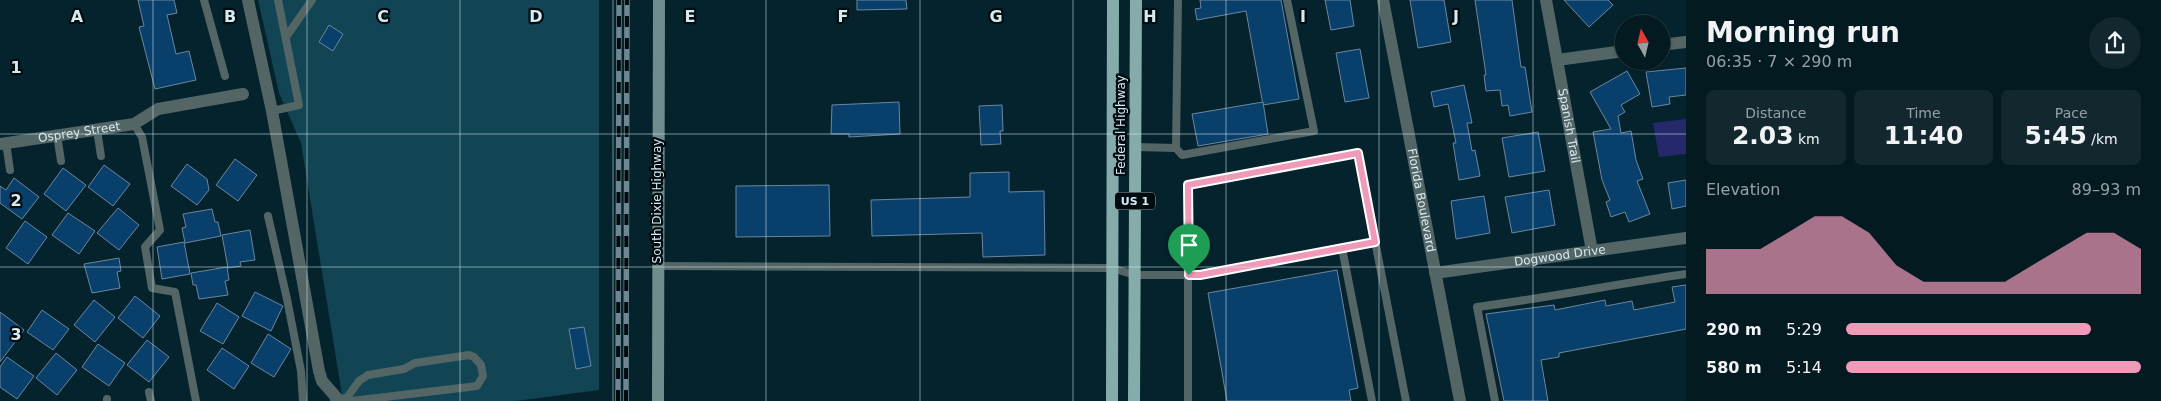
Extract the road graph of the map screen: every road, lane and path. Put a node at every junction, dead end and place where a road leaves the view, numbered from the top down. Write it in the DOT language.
graph roads {
  1 [pos="204,0"];
  2 [pos="248,0"];
  3 [pos="278,0"];
  4 [pos="312,0"];
  5 [pos="659,0"];
  6 [pos="1113,0"];
  7 [pos="1136,0"];
  8 [pos="1178,0"];
  9 [pos="1287,0"];
  10 [pos="1383,0"];
  11 [pos="1546,0"];
  12 [pos="286,37"];
  13 [pos="1686,42"];
  14 [pos="1670,44"];
  15 [pos="1615,51"];
  16 [pos="1557,60"];
  17 [pos="225,76"];
  18 [pos="243,94"];
  19 [pos="272,111"];
  20 [pos="134,124"];
  21 [pos="97,130"];
  22 [pos="57,135"];
  23 [pos="3,143"];
  24 [pos="1135,147"];
  25 [pos="1176,148"];
  26 [pos="101,156"];
  27 [pos="61,161"];
  28 [pos="10,170"];
  29 [pos="268,216"];
  30 [pos="1686,238"];
  31 [pos="1375,242"];
  32 [pos="1342,248"];
  33 [pos="1592,251"];
  34 [pos="657,266"];
  35 [pos="1112,268"];
  36 [pos="1435,273"];
  37 [pos="1686,274"];
  38 [pos="1135,275"];
  39 [pos="1189,275"];
  40 [pos="150,392"];
  41 [pos="338,399"];
  42 [pos="151,401"];
  43 [pos="196,401"];
  44 [pos="303,401"];
  45 [pos="658,401"];
  46 [pos="1112,401"];
  47 [pos="1134,401"];
  48 [pos="1188,401"];
  49 [pos="1372,401"];
  50 [pos="1406,401"];
  51 [pos="1460,401"];
  52 [pos="1495,401"];
  1 -- 17 [label="lane"];
  2 -- 19 [label="street"];
  3 -- 12 [label="lane"];
  4 -- 12 [label="lane"];
  5 -- 34 [label="street, South Dixie Highway"];
  6 -- 35 [label="main road, Federal Highway / US 1"];
  7 -- 24 [label="main road, Federal Highway / US 1"];
  8 -- 25 [label="lane"];
  9 -- 25 [label="lane"];
  10 -- 36 [label="street, Florida Boulevard"];
  11 -- 16 [label="street, Spanish Trail"];
  12 -- 19 [label="lane"];
  13 -- 14 [label="street"];
  15 -- 16 [label="street"];
  16 -- 33 [label="street, Spanish Trail"];
  18 -- 20 [label="street, Osprey Street"];
  19 -- 41 [label="street"];
  20 -- 21 [label="street, Osprey Street"];
  20 -- 43 [label="lane"];
  21 -- 22 [label="street, Osprey Street"];
  21 -- 26 [label="lane"];
  22 -- 23 [label="street, Osprey Street"];
  22 -- 27 [label="lane"];
  23 -- 28 [label="lane"];
  24 -- 25 [label="lane"];
  24 -- 38 [label="main road, Federal Highway / US 1"];
  29 -- 44 [label="lane"];
  30 -- 33 [label="street, Dogwood Drive"];
  31 -- 32 [label="lane"];
  31 -- 39 [label="lane"];
  31 -- 50 [label="lane"];
  32 -- 39 [label="lane"];
  32 -- 49 [label="lane"];
  33 -- 36 [label="street, Dogwood Drive"];
  34 -- 35 [label="lane"];
  34 -- 45 [label="street, South Dixie Highway"];
  35 -- 38 [label="lane"];
  35 -- 46 [label="main road, Federal Highway / US 1"];
  36 -- 51 [label="street, Florida Boulevard"];
  37 -- 52 [label="lane"];
  38 -- 39 [label="lane"];
  38 -- 47 [label="main road, Federal Highway / US 1"];
  39 -- 48 [label="lane"];
  40 -- 42 [label="lane"];
  41 -- 41 [label="lane"];
}
